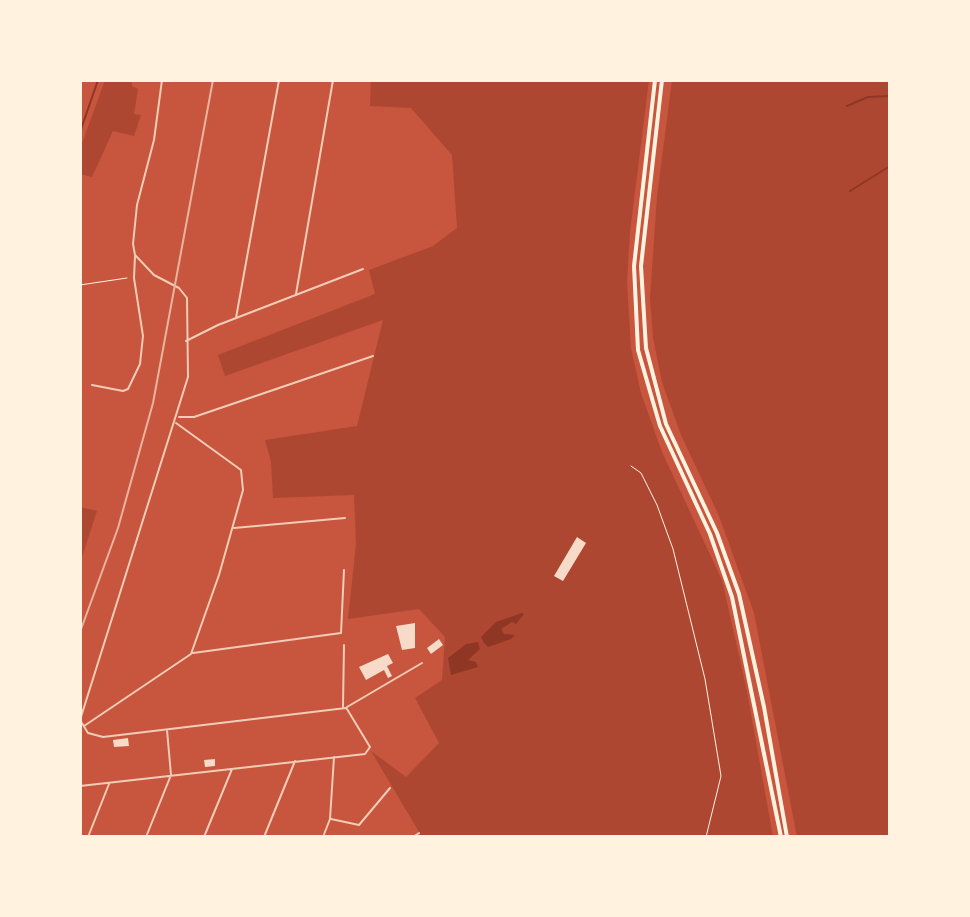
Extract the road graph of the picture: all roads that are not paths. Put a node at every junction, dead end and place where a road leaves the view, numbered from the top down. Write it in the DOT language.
graph roads {
  1 [pos="162,80"];
  2 [pos="279,80"];
  3 [pos="333,80"];
  4 [pos="655,80"];
  5 [pos="662,80"];
  6 [pos="135,255"];
  7 [pos="363,269"];
  8 [pos="296,294"];
  9 [pos="236,318"];
  10 [pos="185,342"];
  11 [pos="373,356"];
  12 [pos="92,385"];
  13 [pos="178,417"];
  14 [pos="175,423"];
  15 [pos="345,518"];
  16 [pos="233,528"];
  17 [pos="344,570"];
  18 [pos="344,645"];
  19 [pos="191,654"];
  20 [pos="422,663"];
  21 [pos="345,708"];
  22 [pos="80,720"];
  23 [pos="83,727"];
  24 [pos="167,729"];
  25 [pos="334,757"];
  26 [pos="296,760"];
  27 [pos="232,768"];
  28 [pos="171,775"];
  29 [pos="110,783"];
  30 [pos="80,786"];
  31 [pos="390,788"];
  32 [pos="330,819"];
  33 [pos="419,833"];
  34 [pos="88,837"];
  35 [pos="146,837"];
  36 [pos="204,837"];
  37 [pos="264,837"];
  38 [pos="323,837"];
  39 [pos="413,837"];
  40 [pos="781,837"];
  41 [pos="787,837"];
  1 -- 6 [label="street"];
  2 -- 9 [label="street"];
  3 -- 8 [label="street"];
  4 -- 40 [label="highway"];
  5 -- 41 [label="highway"];
  6 -- 10 [label="street"];
  6 -- 12 [label="street"];
  7 -- 8 [label="street"];
  8 -- 9 [label="street"];
  9 -- 10 [label="street"];
  10 -- 13 [label="street"];
  11 -- 13 [label="street"];
  13 -- 14 [label="street"];
  14 -- 16 [label="street"];
  14 -- 22 [label="street"];
  15 -- 16 [label="street"];
  16 -- 19 [label="street"];
  17 -- 19 [label="street"];
  18 -- 21 [label="street"];
  19 -- 23 [label="street"];
  20 -- 21 [label="street"];
  21 -- 24 [label="street"];
  21 -- 25 [label="street"];
  22 -- 23 [label="street"];
  23 -- 24 [label="street"];
  24 -- 28 [label="street"];
  25 -- 26 [label="street"];
  25 -- 32 [label="street"];
  26 -- 27 [label="street"];
  26 -- 37 [label="street"];
  27 -- 28 [label="street"];
  27 -- 36 [label="street"];
  28 -- 29 [label="street"];
  28 -- 35 [label="street"];
  29 -- 30 [label="street"];
  29 -- 34 [label="street"];
  31 -- 32 [label="street"];
  32 -- 38 [label="street"];
  33 -- 39 [label="street"];
}
